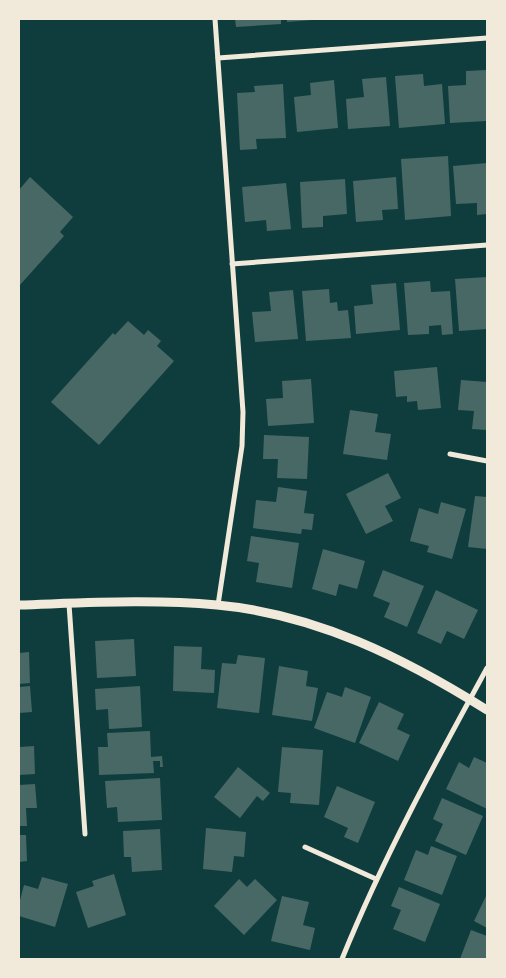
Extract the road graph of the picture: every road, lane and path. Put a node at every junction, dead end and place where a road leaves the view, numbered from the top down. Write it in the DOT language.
graph roads {
  1 [pos="215,19"];
  2 [pos="487,38"];
  3 [pos="218,58"];
  4 [pos="487,245"];
  5 [pos="232,264"];
  6 [pos="450,454"];
  7 [pos="487,461"];
  8 [pos="69,604"];
  9 [pos="19,605"];
  10 [pos="218,605"];
  11 [pos="487,668"];
  12 [pos="470,699"];
  13 [pos="487,710"];
  14 [pos="85,834"];
  15 [pos="305,846"];
  16 [pos="376,879"];
  17 [pos="342,959"];
  1 -- 3 [label="street"];
  2 -- 3 [label="street"];
  3 -- 5 [label="street"];
  4 -- 5 [label="street"];
  5 -- 10 [label="street"];
  6 -- 7 [label="street"];
  8 -- 9 [label="street"];
  8 -- 10 [label="street"];
  8 -- 14 [label="street"];
  10 -- 12 [label="street"];
  11 -- 12 [label="street"];
  12 -- 13 [label="street"];
  12 -- 16 [label="street"];
  15 -- 16 [label="street"];
  16 -- 17 [label="street"];
}
